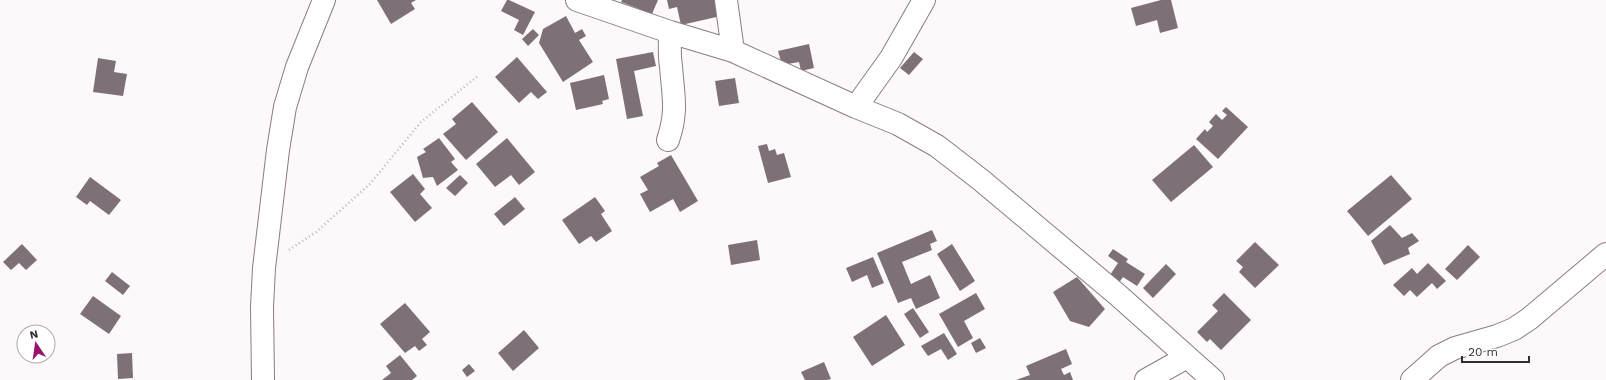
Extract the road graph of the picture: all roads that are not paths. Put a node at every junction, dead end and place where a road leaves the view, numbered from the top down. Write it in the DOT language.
graph roads {
  1 [pos="324,0"];
  2 [pos="577,0"];
  3 [pos="726,0"];
  4 [pos="924,0"];
  5 [pos="670,32"];
  6 [pos="733,51"];
  7 [pos="856,108"];
  8 [pos="668,140"];
  9 [pos="1606,254"];
  10 [pos="1187,357"];
  11 [pos="263,380"];
  12 [pos="1146,380"];
  13 [pos="1213,380"];
  14 [pos="1412,380"];
  1 -- 11 [label="street"];
  2 -- 5 [label="street"];
  3 -- 6 [label="street"];
  4 -- 7 [label="street"];
  5 -- 6 [label="street"];
  5 -- 8 [label="street"];
  6 -- 7 [label="street"];
  7 -- 10 [label="street"];
  9 -- 14 [label="street"];
  10 -- 12 [label="street"];
  10 -- 13 [label="street"];
}
